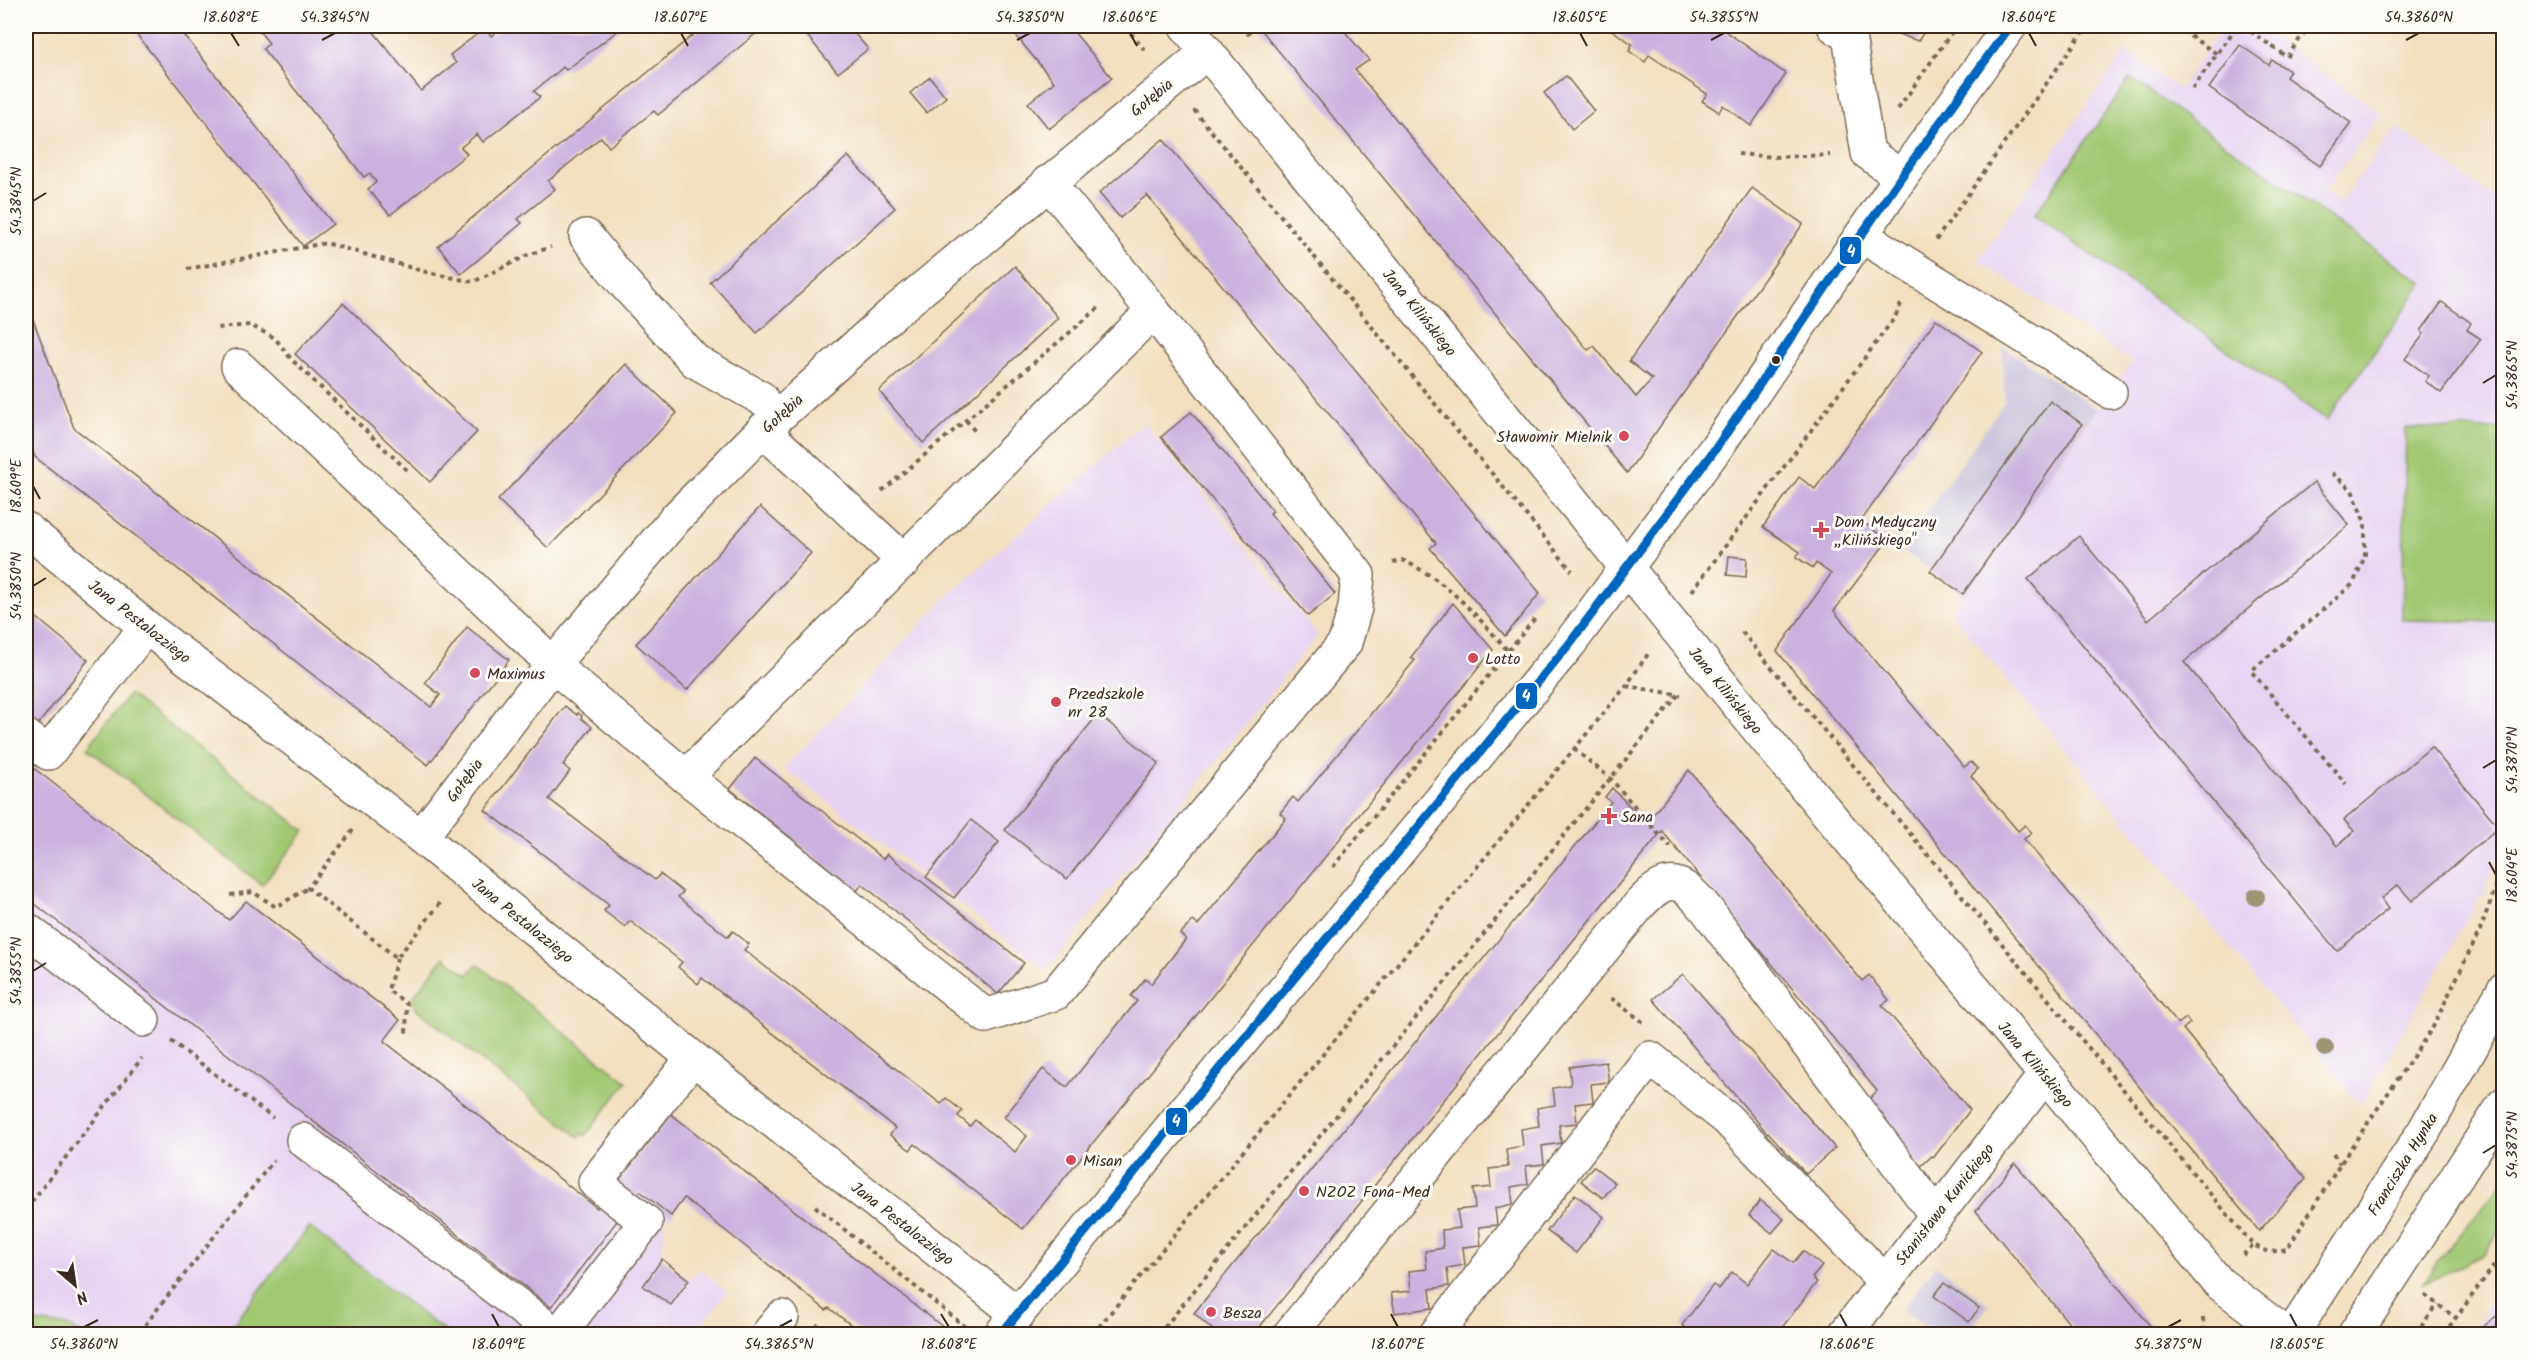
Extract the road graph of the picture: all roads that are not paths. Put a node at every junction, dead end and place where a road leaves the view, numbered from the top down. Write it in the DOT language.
graph roads {
  1 [pos="1186,26"];
  2 [pos="1834,26"];
  3 [pos="2010,26"];
  4 [pos="1207,52"];
  5 [pos="1901,177"];
  6 [pos="1048,182"];
  7 [pos="586,236"];
  8 [pos="1862,236"];
  9 [pos="1153,310"];
  10 [pos="238,366"];
  11 [pos="2110,392"];
  12 [pos="761,398"];
  13 [pos="777,443"];
  14 [pos="26,529"];
  15 [pos="904,561"];
  16 [pos="1627,568"];
  17 [pos="146,627"];
  18 [pos="554,663"];
  19 [pos="26,736"];
  20 [pos="686,777"];
  21 [pos="421,837"];
  22 [pos="26,929"];
  23 [pos="2504,989"];
  24 [pos="152,1027"];
  25 [pos="693,1058"];
  26 [pos="2045,1075"];
  27 [pos="2504,1104"];
  28 [pos="299,1137"];
  29 [pos="1936,1215"];
  30 [pos="1885,1282"];
  31 [pos="1010,1324"];
  32 [pos="557,1335"];
  33 [pos="1290,1335"];
  34 [pos="1436,1335"];
  35 [pos="1845,1335"];
  36 [pos="2286,1335"];
  37 [pos="2292,1335"];
  38 [pos="2355,1335"];
  1 -- 4 [label="street, Jana Kilińskiego"];
  2 -- 5 [label="street"];
  3 -- 5 [label="street"];
  4 -- 6 [label="street, Gołębia"];
  4 -- 16 [label="street, Jana Kilińskiego"];
  5 -- 8 [label="street"];
  6 -- 9 [label="street"];
  6 -- 18 [label="street, Gołębia"];
  7 -- 12 [label="street"];
  8 -- 11 [label="street"];
  8 -- 16 [label="street"];
  9 -- 15 [label="street"];
  9 -- 20 [label="street"];
  10 -- 18 [label="street"];
  13 -- 15 [label="street"];
  14 -- 17 [label="street, Jana Pestalozziego"];
  15 -- 20 [label="street"];
  16 -- 26 [label="street, Jana Kilińskiego"];
  16 -- 31 [label="street"];
  17 -- 19 [label="street"];
  17 -- 21 [label="street, Jana Pestalozziego"];
  18 -- 20 [label="street"];
  18 -- 21 [label="street, Gołębia"];
  21 -- 25 [label="street, Jana Pestalozziego"];
  22 -- 24 [label="street"];
  23 -- 37 [label="street, Franciszka Hynka"];
  25 -- 31 [label="street, Jana Pestalozziego"];
  25 -- 32 [label="street"];
  26 -- 29 [label="street, Stanisława Kunickiego"];
  26 -- 36 [label="street, Jana Kilińskiego"];
  27 -- 38 [label="street"];
  28 -- 32 [label="street"];
  29 -- 30 [label="street, Stanisława Kunickiego"];
  29 -- 33 [label="street"];
  30 -- 34 [label="street"];
  30 -- 35 [label="street, Stanisława Kunickiego"];
}
